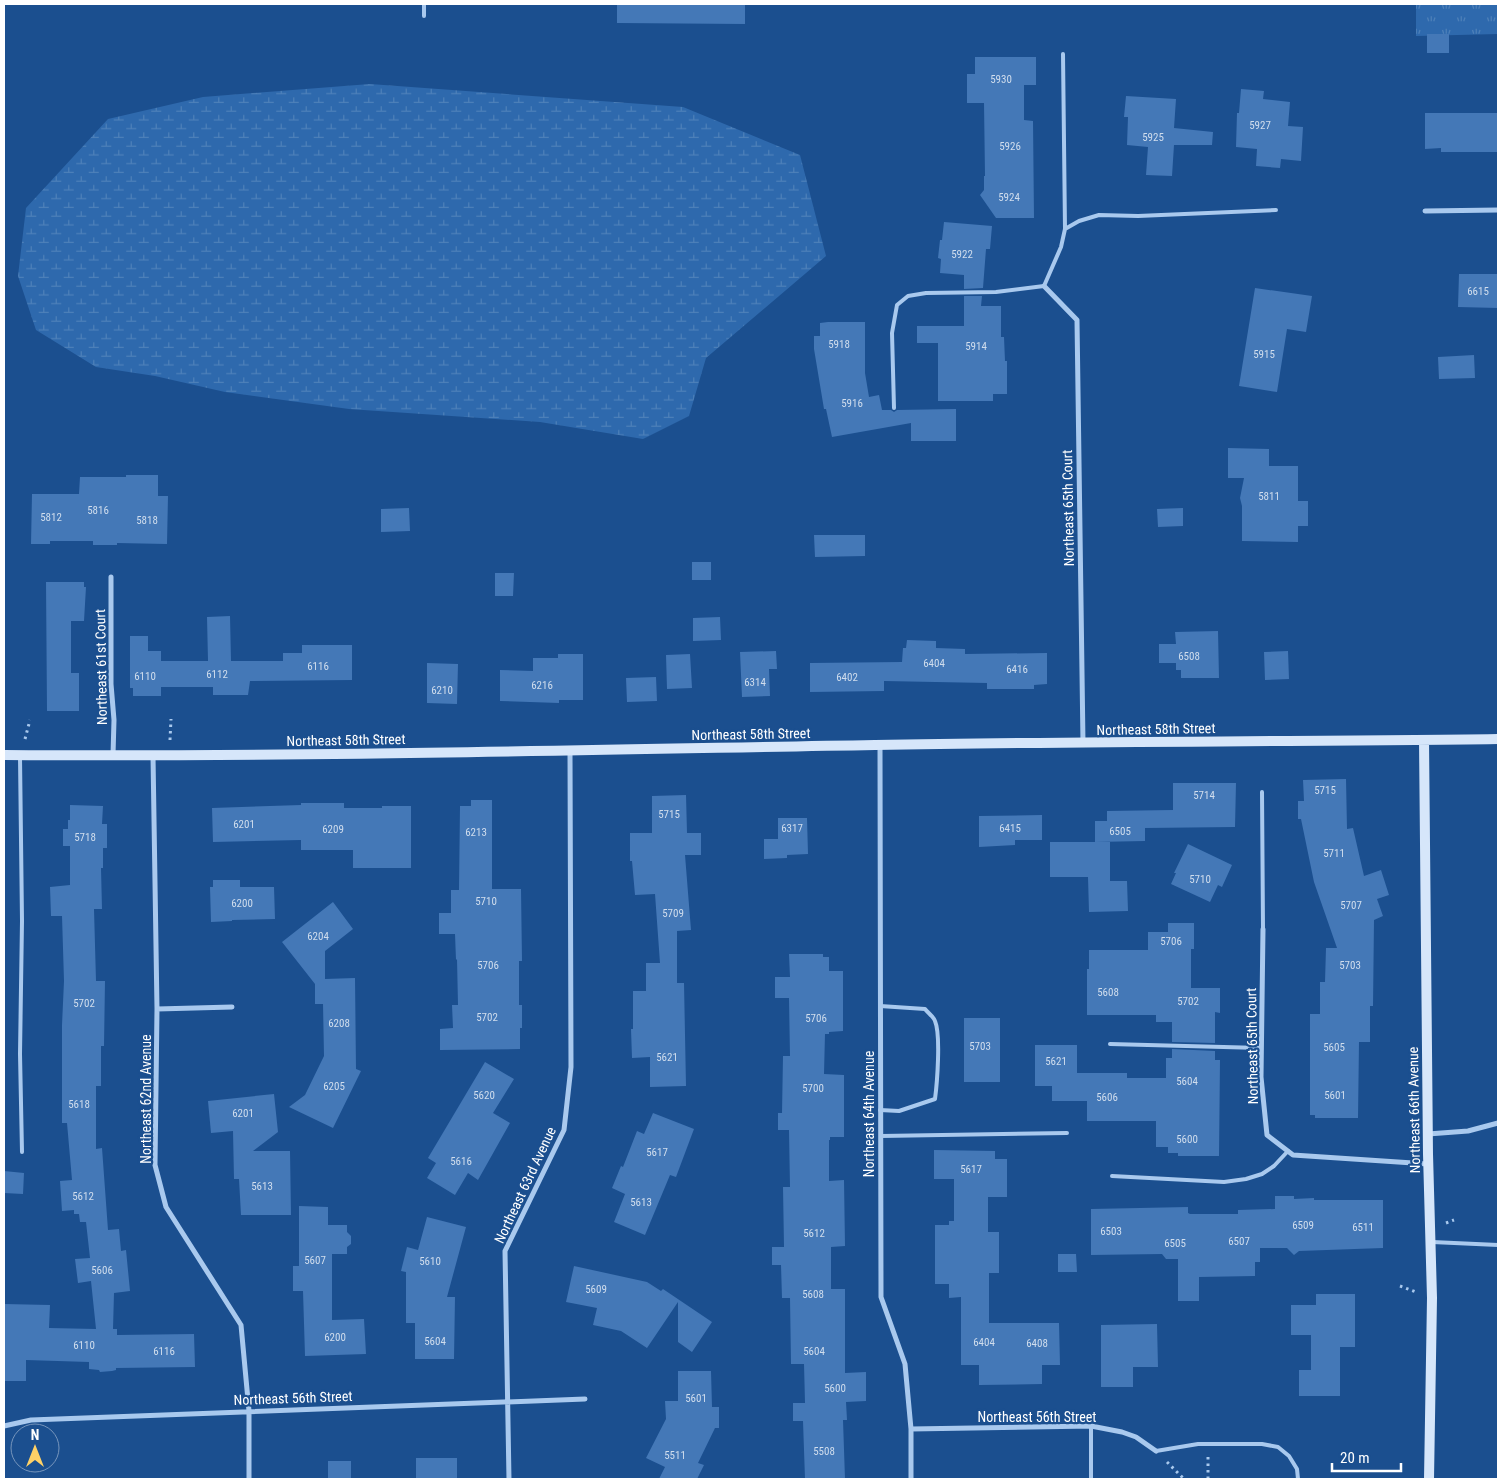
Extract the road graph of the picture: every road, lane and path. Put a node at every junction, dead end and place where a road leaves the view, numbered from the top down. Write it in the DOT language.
graph roads {
  1 [pos="424,4"];
  2 [pos="424,16"];
  3 [pos="1063,54"];
  4 [pos="1276,210"];
  5 [pos="1498,210"];
  6 [pos="1426,211"];
  7 [pos="1065,228"];
  8 [pos="1044,286"];
  9 [pos="894,408"];
  10 [pos="111,577"];
  11 [pos="1498,739"];
  12 [pos="1424,740"];
  13 [pos="1083,743"];
  14 [pos="880,745"];
  15 [pos="570,751"];
  16 [pos="4,755"];
  17 [pos="20,755"];
  18 [pos="112,756"];
  19 [pos="152,756"];
  20 [pos="1262,792"];
  21 [pos="1263,929"];
  22 [pos="880,1006"];
  23 [pos="232,1007"];
  24 [pos="157,1009"];
  25 [pos="1110,1044"];
  26 [pos="1261,1048"];
  27 [pos="880,1110"];
  28 [pos="1498,1123"];
  29 [pos="1067,1133"];
  30 [pos="1427,1134"];
  31 [pos="881,1136"];
  32 [pos="22,1152"];
  33 [pos="1288,1152"];
  34 [pos="1428,1164"];
  35 [pos="1112,1176"];
  36 [pos="1430,1242"];
  37 [pos="1498,1245"];
  38 [pos="585,1399"];
  39 [pos="508,1402"];
  40 [pos="249,1411"];
  41 [pos="4,1426"];
  42 [pos="1091,1426"];
  43 [pos="911,1429"];
  44 [pos="1208,1444"];
  45 [pos="1156,1451"];
  46 [pos="249,1479"];
  47 [pos="509,1479"];
  48 [pos="911,1479"];
  49 [pos="1091,1479"];
  50 [pos="1184,1479"];
  51 [pos="1208,1479"];
  52 [pos="1298,1479"];
  53 [pos="1429,1479"];
  1 -- 2 [label="lane"];
  3 -- 7 [label="lane"];
  4 -- 7 [label="lane"];
  5 -- 6 [label="street"];
  7 -- 8 [label="lane"];
  8 -- 9 [label="lane"];
  8 -- 13 [label="street, Northeast 65th Court"];
  10 -- 18 [label="street, Northeast 61st Court"];
  11 -- 12 [label="street, Northeast 58th Street"];
  12 -- 13 [label="street, Northeast 58th Street"];
  12 -- 30 [label="street, Northeast 66th Avenue"];
  13 -- 14 [label="street, Northeast 58th Street"];
  14 -- 15 [label="street, Northeast 58th Street"];
  14 -- 22 [label="street, Northeast 64th Avenue"];
  15 -- 19 [label="street, Northeast 58th Street"];
  15 -- 39 [label="street, Northeast 63rd Avenue"];
  16 -- 17 [label="street, Northeast 58th Street"];
  17 -- 18 [label="street, Northeast 58th Street"];
  17 -- 32 [label="lane"];
  18 -- 19 [label="street, Northeast 58th Street"];
  19 -- 24 [label="street, Northeast 62nd Avenue"];
  20 -- 21 [label="lane"];
  21 -- 26 [label="street, Northeast 65th Court"];
  22 -- 27 [label="street, Northeast 64th Avenue"];
  22 -- 27 [label="lane"];
  23 -- 24 [label="street"];
  24 -- 40 [label="street, Northeast 62nd Avenue"];
  25 -- 26 [label="lane"];
  26 -- 33 [label="street, Northeast 65th Court"];
  27 -- 31 [label="street, Northeast 64th Avenue"];
  28 -- 30 [label="street"];
  29 -- 31 [label="lane"];
  30 -- 34 [label="street, Northeast 66th Avenue"];
  31 -- 43 [label="street, Northeast 64th Avenue"];
  33 -- 34 [label="street"];
  33 -- 35 [label="lane"];
  34 -- 36 [label="street, Northeast 66th Avenue"];
  36 -- 37 [label="lane"];
  36 -- 53 [label="street, Northeast 66th Avenue"];
  38 -- 39 [label="street, Northeast 56th Street"];
  39 -- 40 [label="street, Northeast 56th Street"];
  39 -- 47 [label="street, Northeast 63rd Avenue"];
  40 -- 41 [label="street, Northeast 56th Street"];
  40 -- 46 [label="street, Northeast 62nd Avenue"];
  42 -- 43 [label="street, Northeast 56th Street"];
  42 -- 45 [label="street, Northeast 56th Street"];
  42 -- 49 [label="lane"];
  43 -- 48 [label="street, Northeast 64th Avenue"];
  44 -- 45 [label="lane"];
  44 -- 51 [label="path"];
  44 -- 52 [label="lane"];
  45 -- 50 [label="path"];
}
